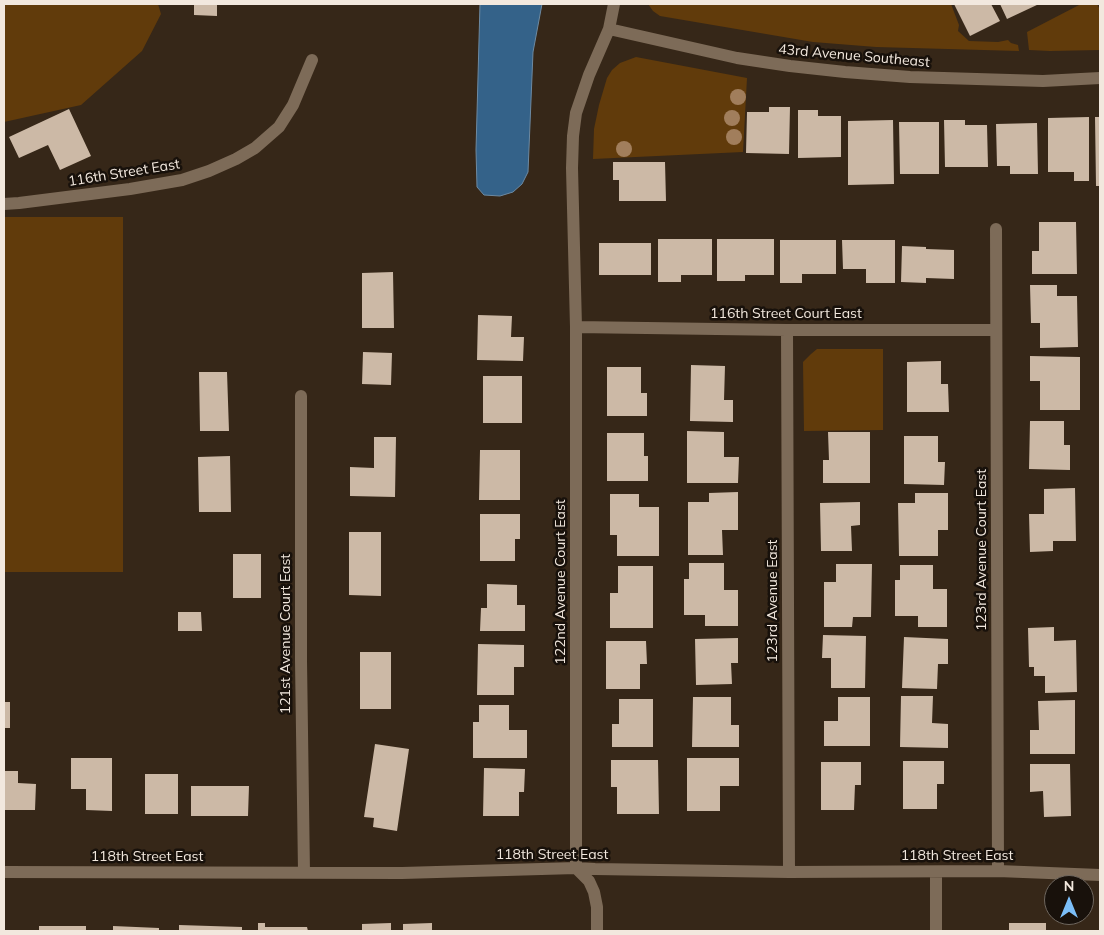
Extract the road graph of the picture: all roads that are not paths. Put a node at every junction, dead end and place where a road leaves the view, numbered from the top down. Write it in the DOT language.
graph roads {
  1 [pos="614,4"];
  2 [pos="609,29"];
  3 [pos="312,60"];
  4 [pos="1100,78"];
  5 [pos="4,204"];
  6 [pos="996,229"];
  7 [pos="576,327"];
  8 [pos="787,330"];
  9 [pos="996,330"];
  10 [pos="301,396"];
  11 [pos="576,868"];
  12 [pos="998,870"];
  13 [pos="4,872"];
  14 [pos="304,872"];
  15 [pos="789,872"];
  16 [pos="936,872"];
  17 [pos="1100,875"];
  18 [pos="598,931"];
  19 [pos="936,931"];
  1 -- 2 [label="street, 122nd Avenue Court East"];
  2 -- 4 [label="street, 43rd Avenue Southeast"];
  2 -- 7 [label="street, 122nd Avenue Court East"];
  3 -- 5 [label="street, 116th Street East"];
  6 -- 9 [label="street, 123rd Avenue Court East"];
  7 -- 8 [label="street, 116th Street Court East"];
  7 -- 11 [label="street, 122nd Avenue Court East"];
  8 -- 9 [label="street, 116th Street Court East"];
  8 -- 15 [label="street, 123rd Avenue East"];
  9 -- 12 [label="street, 123rd Avenue Court East"];
  10 -- 14 [label="street, 121st Avenue Court East"];
  11 -- 14 [label="street, 118th Street East"];
  11 -- 15 [label="street, 118th Street East"];
  11 -- 18 [label="street"];
  12 -- 16 [label="street, 118th Street East"];
  12 -- 17 [label="street, 118th Street East"];
  13 -- 14 [label="street, 118th Street East"];
  15 -- 16 [label="street, 118th Street East"];
  16 -- 19 [label="street"];
}
